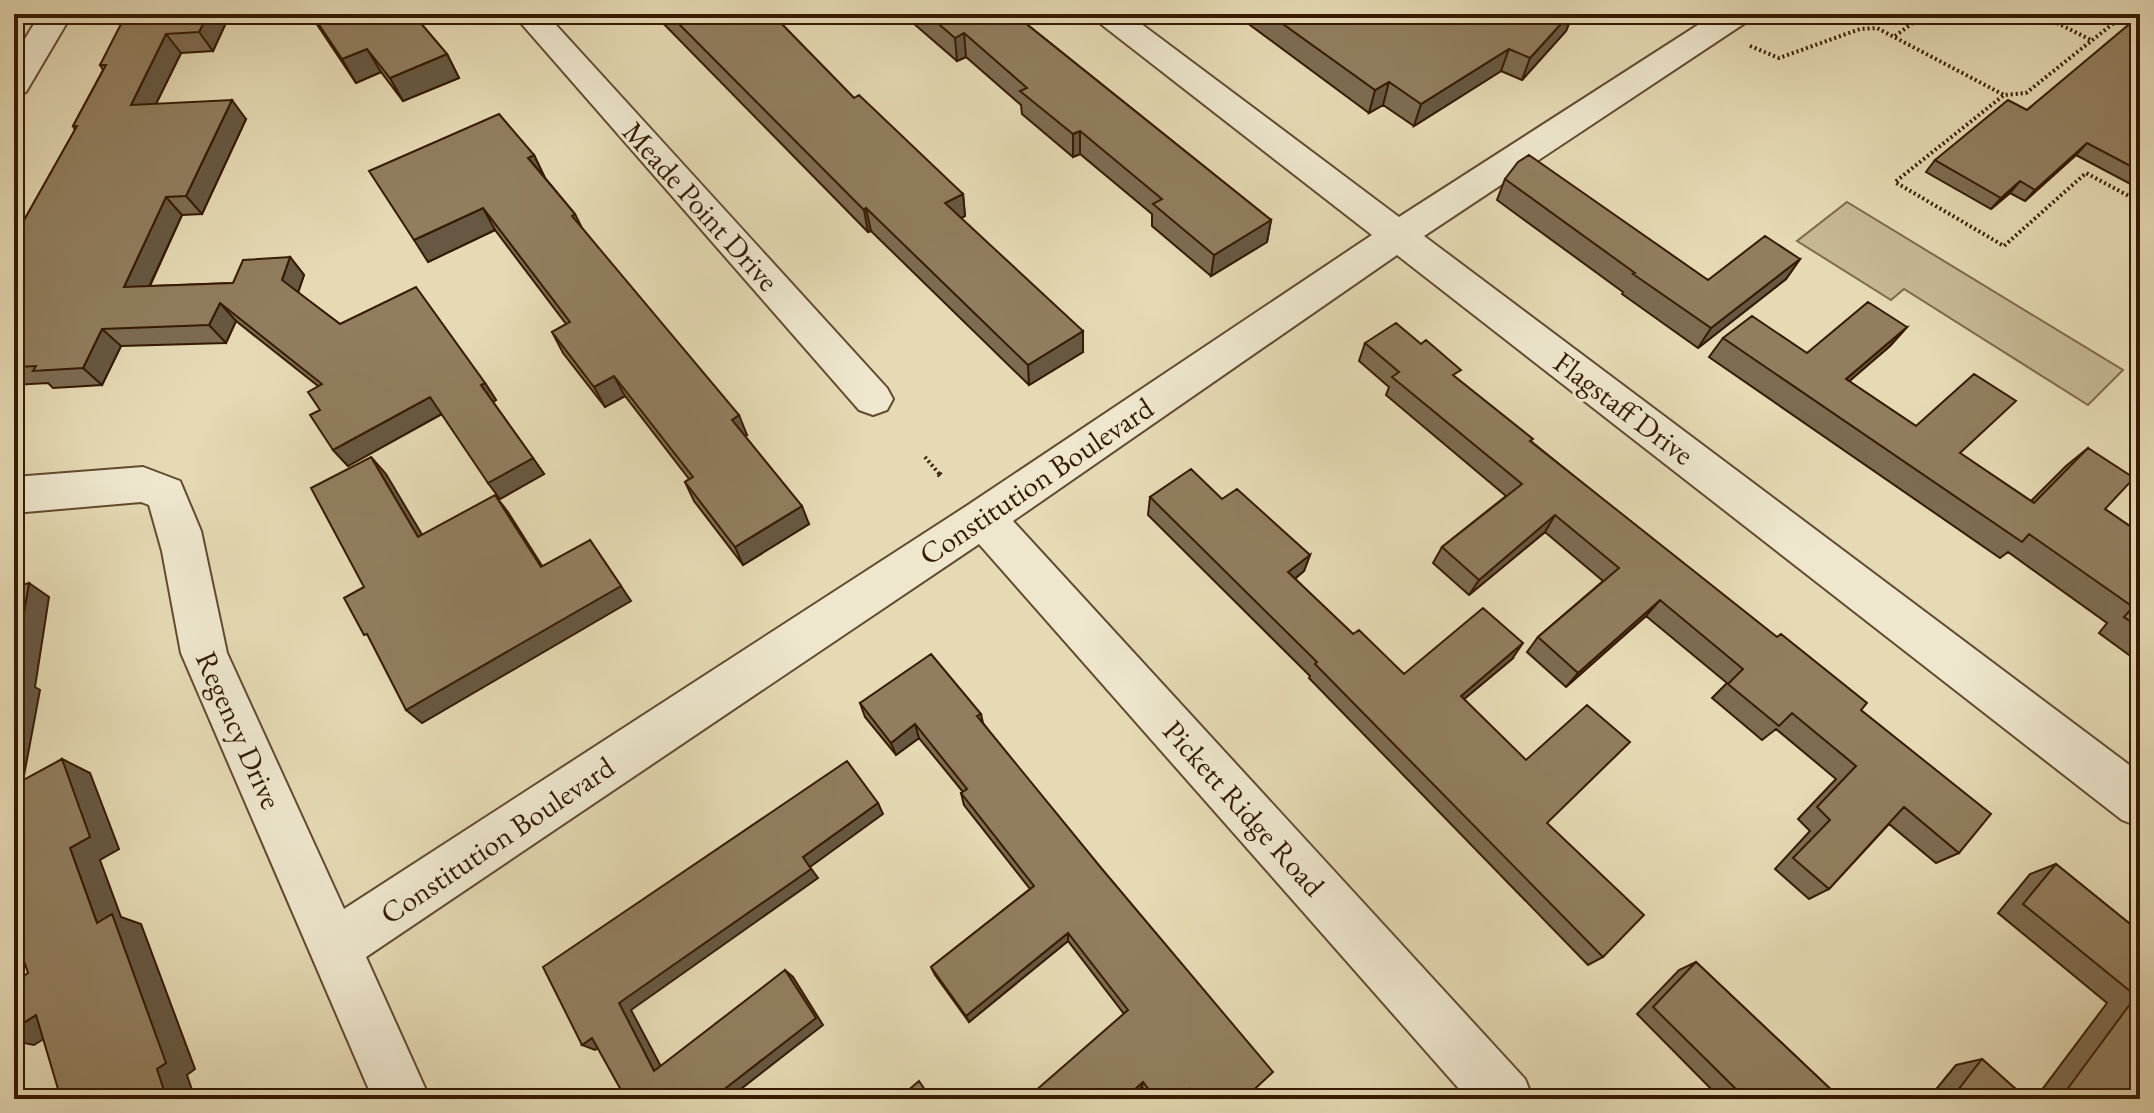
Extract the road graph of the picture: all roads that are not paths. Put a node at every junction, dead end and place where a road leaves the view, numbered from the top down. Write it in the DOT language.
graph roads {
  1 [pos="51,14"];
  2 [pos="529,14"];
  3 [pos="1108,14"];
  4 [pos="1741,28"];
  5 [pos="14,84"];
  6 [pos="1399,236"];
  7 [pos="873,399"];
  8 [pos="14,495"];
  9 [pos="983,518"];
  10 [pos="2140,803"];
  11 [pos="334,947"];
  12 [pos="402,1099"];
  13 [pos="1505,1099"];
  1 -- 5 [label="street"];
  2 -- 7 [label="street, Meade Point Drive"];
  3 -- 6 [label="street, Flagstaff Drive"];
  4 -- 6 [label="street, Constitution Boulevard"];
  6 -- 9 [label="street, Constitution Boulevard"];
  6 -- 10 [label="street, Flagstaff Drive"];
  8 -- 11 [label="street, Regency Drive"];
  9 -- 11 [label="street, Constitution Boulevard"];
  9 -- 13 [label="street, Pickett Ridge Road"];
  11 -- 12 [label="street, Regency Drive"];
}
